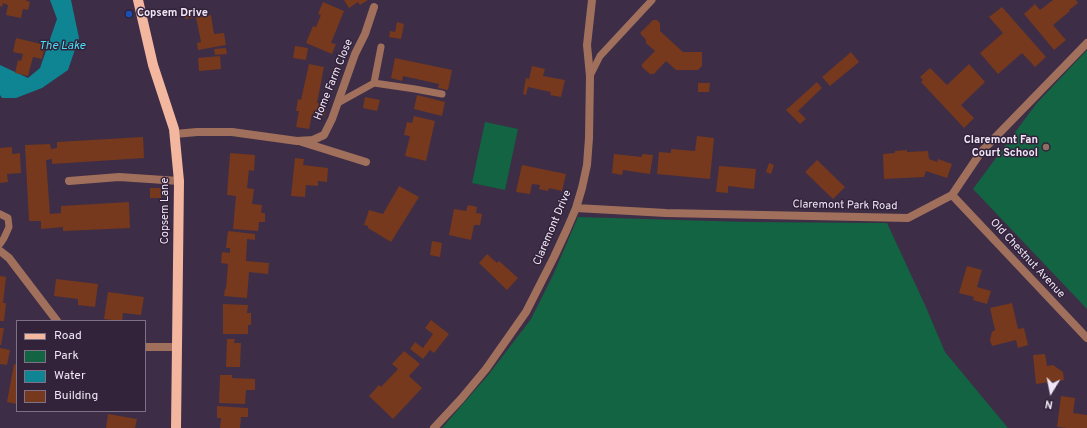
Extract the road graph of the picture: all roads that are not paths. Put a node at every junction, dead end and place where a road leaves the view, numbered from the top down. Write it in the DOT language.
graph roads {
  1 [pos="138,0"];
  2 [pos="592,0"];
  3 [pos="652,0"];
  4 [pos="374,8"];
  5 [pos="1087,43"];
  6 [pos="381,47"];
  7 [pos="590,76"];
  8 [pos="374,83"];
  9 [pos="442,94"];
  10 [pos="338,102"];
  11 [pos="174,134"];
  12 [pos="297,141"];
  13 [pos="366,162"];
  14 [pos="69,181"];
  15 [pos="179,181"];
  16 [pos="952,195"];
  17 [pos="576,208"];
  18 [pos="0,214"];
  19 [pos="0,244"];
  20 [pos="0,250"];
  21 [pos="56,320"];
  22 [pos="1087,338"];
  23 [pos="146,347"];
  24 [pos="177,347"];
  25 [pos="176,428"];
  26 [pos="434,428"];
  1 -- 11 [label="main road, Copsem Lane"];
  2 -- 7 [label="street, Claremont Drive"];
  3 -- 7 [label="lane"];
  4 -- 10 [label="street, Home Farm Close"];
  5 -- 16 [label="street, Claremont Park Road"];
  6 -- 8 [label="lane"];
  7 -- 17 [label="street, Claremont Drive"];
  8 -- 9 [label="lane"];
  8 -- 10 [label="lane"];
  10 -- 12 [label="street, Home Farm Close"];
  11 -- 12 [label="street, Home Farm Close"];
  11 -- 15 [label="main road, Copsem Lane"];
  12 -- 13 [label="street, Home Farm Close"];
  14 -- 15 [label="street"];
  15 -- 24 [label="main road, Copsem Lane"];
  16 -- 17 [label="street, Claremont Park Road"];
  16 -- 22 [label="street, Old Chestnut Avenue"];
  17 -- 26 [label="street, Claremont Drive"];
  18 -- 19 [label="lane"];
  20 -- 21 [label="street"];
  23 -- 24 [label="street"];
  24 -- 25 [label="main road, Copsem Lane"];
}
